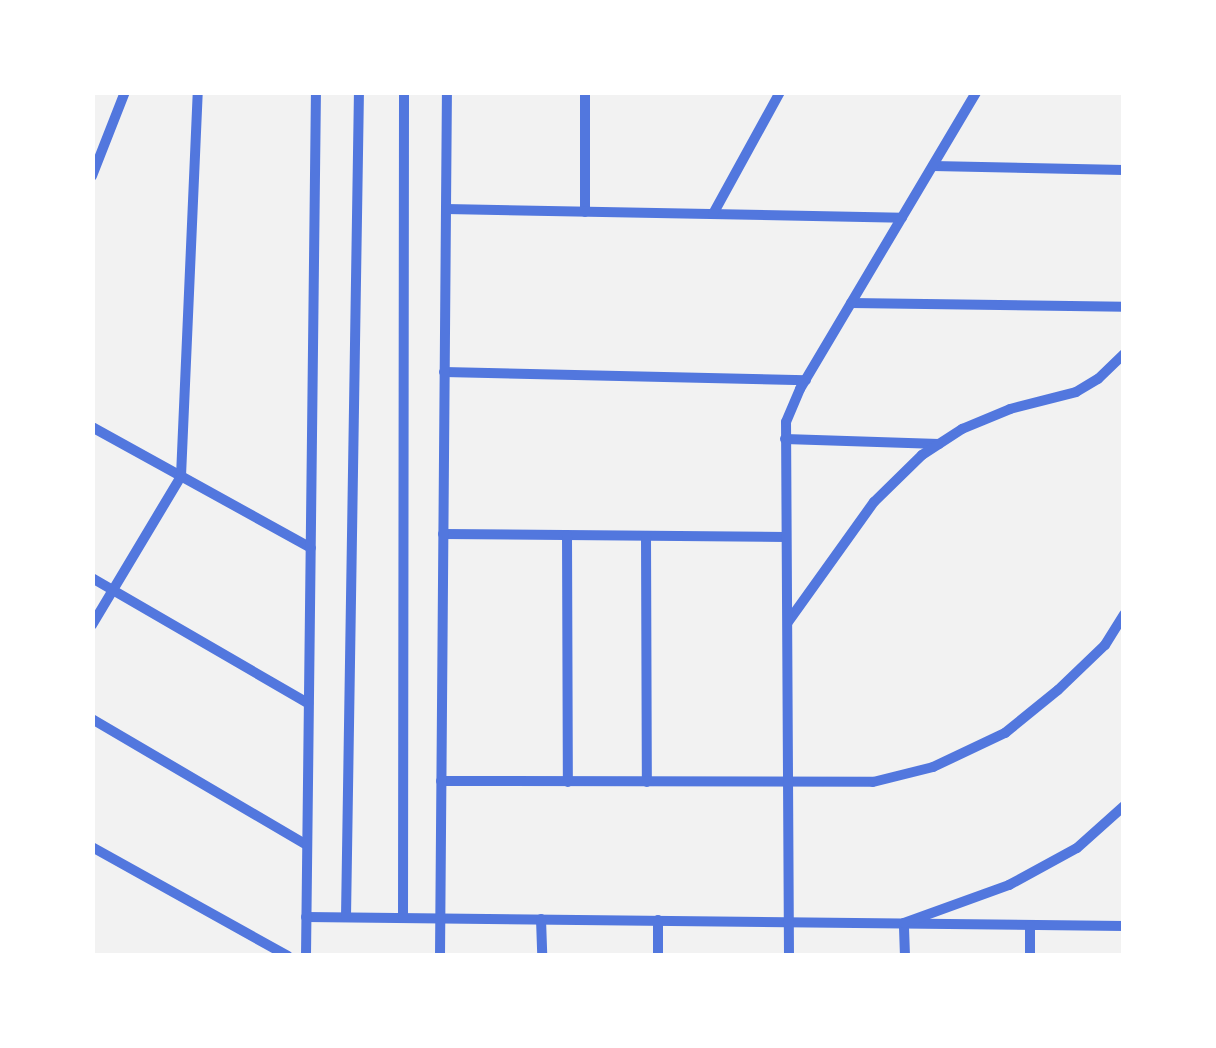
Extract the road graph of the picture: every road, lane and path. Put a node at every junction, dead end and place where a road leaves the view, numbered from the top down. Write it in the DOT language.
graph roads {
  1 [pos="125,92"];
  2 [pos="198,92"];
  3 [pos="316,92"];
  4 [pos="359,92"];
  5 [pos="404,92"];
  6 [pos="447,92"];
  7 [pos="585,92"];
  8 [pos="780,92"];
  9 [pos="976,92"];
  10 [pos="933,166"];
  11 [pos="1124,170"];
  12 [pos="92,176"];
  13 [pos="446,209"];
  14 [pos="585,212"];
  15 [pos="713,214"];
  16 [pos="902,218"];
  17 [pos="851,303"];
  18 [pos="1124,307"];
  19 [pos="1124,354"];
  20 [pos="444,372"];
  21 [pos="806,380"];
  22 [pos="92,426"];
  23 [pos="785,439"];
  24 [pos="939,444"];
  25 [pos="180,476"];
  26 [pos="443,534"];
  27 [pos="567,536"];
  28 [pos="646,536"];
  29 [pos="786,538"];
  30 [pos="310,548"];
  31 [pos="92,578"];
  32 [pos="113,590"];
  33 [pos="1124,615"];
  34 [pos="786,624"];
  35 [pos="92,625"];
  36 [pos="308,703"];
  37 [pos="92,720"];
  38 [pos="442,781"];
  39 [pos="568,782"];
  40 [pos="647,782"];
  41 [pos="788,783"];
  42 [pos="1124,806"];
  43 [pos="307,844"];
  44 [pos="92,847"];
  45 [pos="306,917"];
  46 [pos="346,917"];
  47 [pos="403,918"];
  48 [pos="440,918"];
  49 [pos="541,919"];
  50 [pos="658,920"];
  51 [pos="789,922"];
  52 [pos="904,923"];
  53 [pos="1030,925"];
  54 [pos="1124,926"];
  55 [pos="288,956"];
  56 [pos="306,956"];
  57 [pos="440,956"];
  58 [pos="542,956"];
  59 [pos="658,956"];
  60 [pos="789,956"];
  61 [pos="905,956"];
  62 [pos="1030,956"];
  1 -- 12 [label="street"];
  2 -- 25 [label="street"];
  3 -- 30 [label="street"];
  4 -- 46 [label="street"];
  5 -- 47 [label="street"];
  6 -- 13 [label="street"];
  7 -- 14 [label="street"];
  8 -- 15 [label="street"];
  9 -- 10 [label="street"];
  10 -- 11 [label="street"];
  10 -- 16 [label="street"];
  13 -- 14 [label="street"];
  13 -- 20 [label="street"];
  14 -- 15 [label="street"];
  15 -- 16 [label="street"];
  16 -- 17 [label="street"];
  17 -- 18 [label="street"];
  17 -- 21 [label="street"];
  19 -- 24 [label="street"];
  20 -- 21 [label="street"];
  20 -- 26 [label="street"];
  21 -- 23 [label="street"];
  22 -- 25 [label="street"];
  23 -- 24 [label="street"];
  23 -- 29 [label="street"];
  24 -- 34 [label="street"];
  25 -- 30 [label="street"];
  25 -- 32 [label="street"];
  26 -- 27 [label="street"];
  26 -- 38 [label="street"];
  27 -- 28 [label="street"];
  27 -- 39 [label="street"];
  28 -- 29 [label="street"];
  28 -- 40 [label="street"];
  29 -- 34 [label="street"];
  30 -- 36 [label="street"];
  31 -- 32 [label="street"];
  32 -- 35 [label="street"];
  32 -- 36 [label="street"];
  33 -- 41 [label="street"];
  34 -- 41 [label="street"];
  36 -- 43 [label="street"];
  37 -- 43 [label="street"];
  38 -- 39 [label="street"];
  38 -- 48 [label="street"];
  39 -- 40 [label="street"];
  40 -- 41 [label="street"];
  41 -- 51 [label="street"];
  42 -- 52 [label="street"];
  43 -- 45 [label="street"];
  44 -- 55 [label="street"];
  45 -- 46 [label="street"];
  45 -- 56 [label="street"];
  46 -- 47 [label="street"];
  47 -- 48 [label="street"];
  48 -- 49 [label="street"];
  48 -- 57 [label="street"];
  49 -- 50 [label="street"];
  49 -- 58 [label="street"];
  50 -- 51 [label="street"];
  50 -- 59 [label="street"];
  51 -- 52 [label="street"];
  51 -- 60 [label="street"];
  52 -- 53 [label="street"];
  52 -- 61 [label="street"];
  53 -- 54 [label="street"];
  53 -- 62 [label="street"];
}
